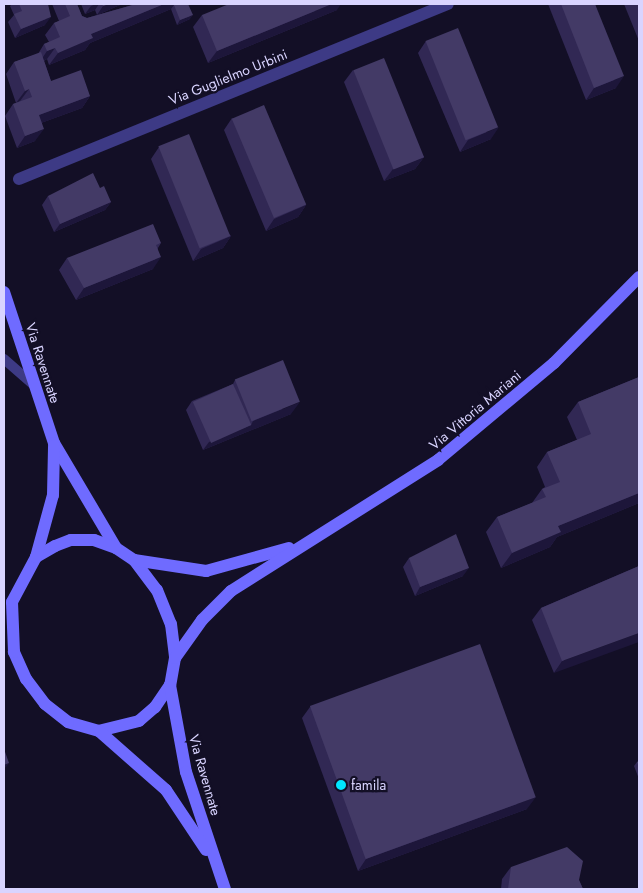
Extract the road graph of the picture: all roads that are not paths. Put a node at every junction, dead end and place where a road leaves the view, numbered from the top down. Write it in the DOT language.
graph roads {
  1 [pos="448,4"];
  2 [pos="19,179"];
  3 [pos="639,277"];
  4 [pos="4,292"];
  5 [pos="4,359"];
  6 [pos="36,387"];
  7 [pos="54,443"];
  8 [pos="311,541"];
  9 [pos="116,548"];
  10 [pos="36,557"];
  11 [pos="134,560"];
  12 [pos="175,658"];
  13 [pos="170,685"];
  14 [pos="98,731"];
  15 [pos="218,871"];
  16 [pos="225,889"];
  1 -- 2 [label="street, Via Guglielmo Urbini"];
  3 -- 8 [label="main road, Via Vittoria Mariani"];
  4 -- 6 [label="main road, Via Ravennate"];
  5 -- 6 [label="lane"];
  6 -- 7 [label="main road, Via Ravennate"];
  7 -- 9 [label="main road, Via Ravennate"];
  7 -- 10 [label="main road, Via Ravennate"];
  8 -- 11 [label="main road, Via Vittoria Mariani"];
  8 -- 12 [label="main road, Via Vittoria Mariani"];
  9 -- 10 [label="main road"];
  9 -- 11 [label="main road"];
  10 -- 14 [label="main road"];
  11 -- 12 [label="main road"];
  12 -- 13 [label="main road"];
  13 -- 14 [label="main road"];
  13 -- 15 [label="main road, Via Ravennate"];
  14 -- 15 [label="main road, Via Ravennate"];
  15 -- 16 [label="main road, Via Ravennate"];
}
